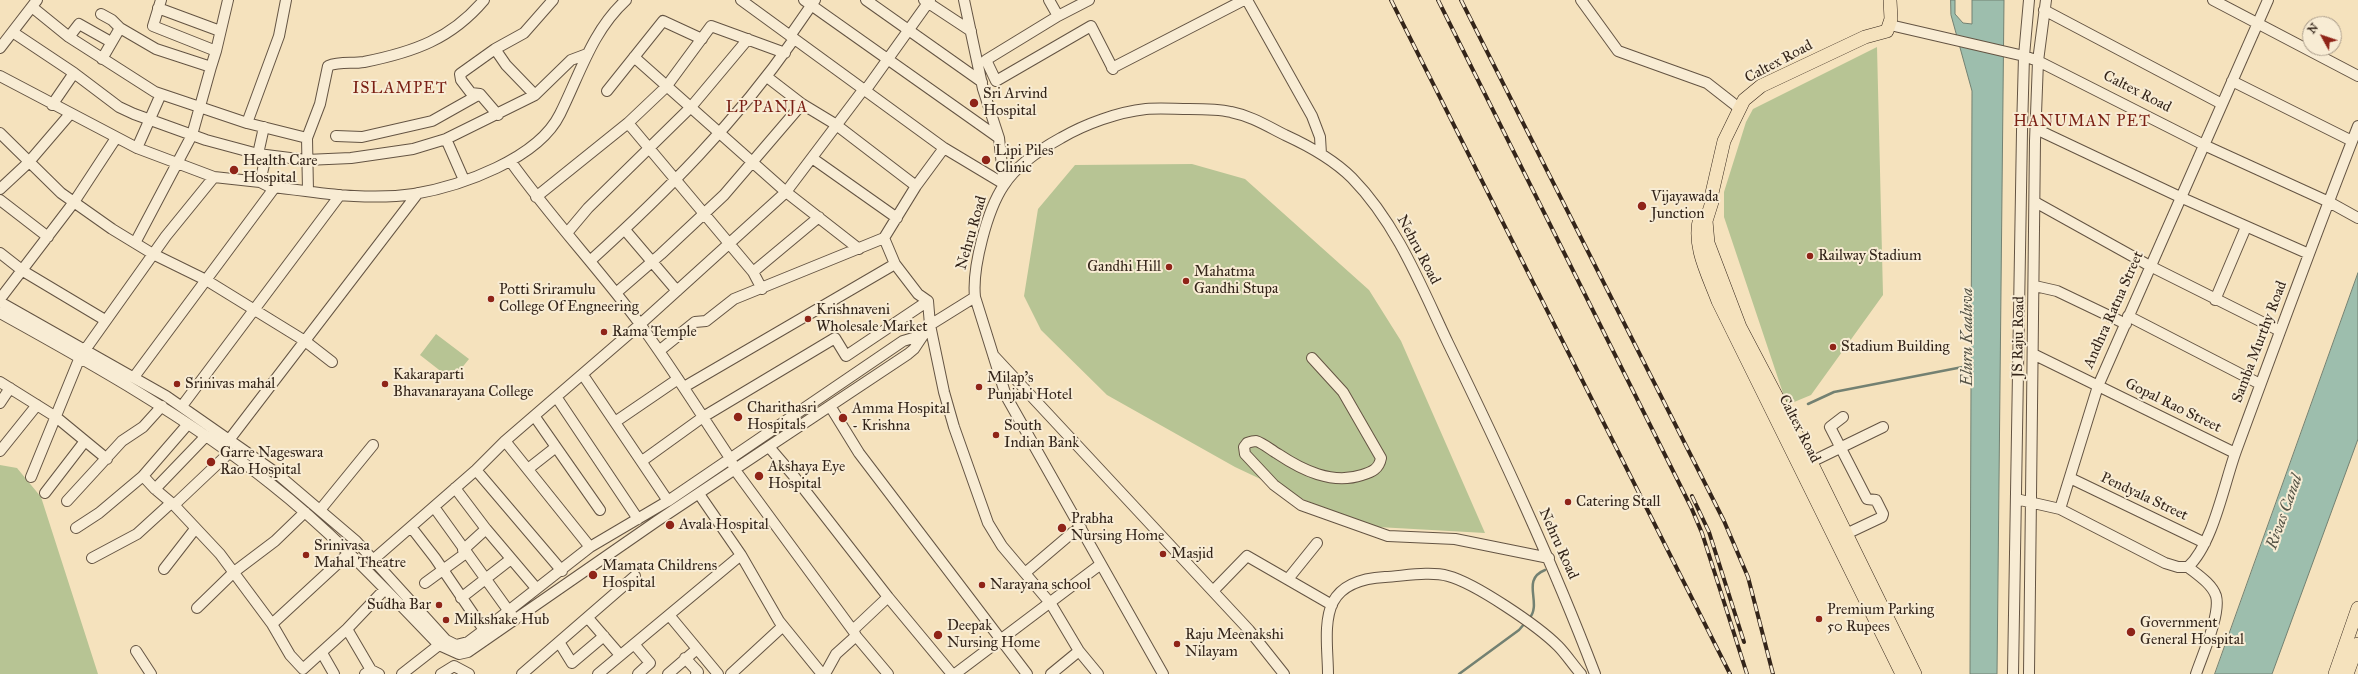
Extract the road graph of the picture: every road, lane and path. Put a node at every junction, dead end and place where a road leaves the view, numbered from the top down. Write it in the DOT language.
graph roads {
  1 [pos="228,0"];
  2 [pos="286,0"];
  3 [pos="484,0"];
  4 [pos="553,0"];
  5 [pos="626,0"];
  6 [pos="741,0"];
  7 [pos="866,0"];
  8 [pos="964,0"];
  9 [pos="1049,0"];
  10 [pos="1089,0"];
  11 [pos="1244,0"];
  12 [pos="1247,0"];
  13 [pos="1890,0"];
  14 [pos="2030,0"];
  15 [pos="2213,0"];
  16 [pos="2268,0"];
  17 [pos="927,1"];
  18 [pos="810,2"];
  19 [pos="1585,2"];
  20 [pos="34,3"];
  21 [pos="159,4"];
  22 [pos="2045,5"];
  23 [pos="101,14"];
  24 [pos="1058,16"];
  25 [pos="2258,23"];
  26 [pos="1890,25"];
  27 [pos="120,28"];
  28 [pos="908,30"];
  29 [pos="220,31"];
  30 [pos="970,31"];
  31 [pos="14,33"];
  32 [pos="69,37"];
  33 [pos="792,38"];
  34 [pos="702,39"];
  35 [pos="748,39"];
  36 [pos="111,42"];
  37 [pos="0,48"];
  38 [pos="495,49"];
  39 [pos="216,51"];
  40 [pos="785,53"];
  41 [pos="587,54"];
  42 [pos="2024,56"];
  43 [pos="634,57"];
  44 [pos="102,59"];
  45 [pos="887,60"];
  46 [pos="2038,61"];
  47 [pos="211,67"];
  48 [pos="74,72"];
  49 [pos="0,76"];
  50 [pos="2358,76"];
  51 [pos="767,77"];
  52 [pos="2232,81"];
  53 [pos="982,82"];
  54 [pos="667,86"];
  55 [pos="607,91"];
  56 [pos="864,91"];
  57 [pos="161,94"];
  58 [pos="480,94"];
  59 [pos="535,95"];
  60 [pos="802,104"];
  61 [pos="2222,104"];
  62 [pos="52,105"];
  63 [pos="691,107"];
  64 [pos="200,108"];
  65 [pos="1739,108"];
  66 [pos="70,114"];
  67 [pos="498,115"];
  68 [pos="149,121"];
  69 [pos="247,123"];
  70 [pos="628,123"];
  71 [pos="835,124"];
  72 [pos="2358,126"];
  73 [pos="264,127"];
  74 [pos="2036,129"];
  75 [pos="0,133"];
  76 [pos="721,134"];
  77 [pos="192,135"];
  78 [pos="336,136"];
  79 [pos="116,138"];
  80 [pos="307,138"];
  81 [pos="999,138"];
  82 [pos="446,139"];
  83 [pos="2352,140"];
  84 [pos="2204,145"];
  85 [pos="137,148"];
  86 [pos="944,148"];
  87 [pos="650,149"];
  88 [pos="1321,154"];
  89 [pos="262,155"];
  90 [pos="812,158"];
  91 [pos="306,160"];
  92 [pos="511,162"];
  93 [pos="28,163"];
  94 [pos="753,163"];
  95 [pos="178,165"];
  96 [pos="214,177"];
  97 [pos="464,180"];
  98 [pos="676,180"];
  99 [pos="260,182"];
  100 [pos="1004,184"];
  101 [pos="1,185"];
  102 [pos="916,186"];
  103 [pos="275,187"];
  104 [pos="308,191"];
  105 [pos="786,192"];
  106 [pos="418,193"];
  107 [pos="1712,193"];
  108 [pos="340,195"];
  109 [pos="536,197"];
  110 [pos="2180,197"];
  111 [pos="0,200"];
  112 [pos="74,202"];
  113 [pos="2035,202"];
  114 [pos="2329,202"];
  115 [pos="704,214"];
  116 [pos="819,218"];
  117 [pos="897,218"];
  118 [pos="2358,218"];
  119 [pos="2246,227"];
  120 [pos="625,230"];
  121 [pos="567,233"];
  122 [pos="48,237"];
  123 [pos="884,238"];
  124 [pos="135,243"];
  125 [pos="730,243"];
  126 [pos="859,249"];
  127 [pos="0,253"];
  128 [pos="153,254"];
  129 [pos="2310,254"];
  130 [pos="590,261"];
  131 [pos="652,262"];
  132 [pos="895,264"];
  133 [pos="2150,266"];
  134 [pos="23,271"];
  135 [pos="753,272"];
  136 [pos="206,280"];
  137 [pos="2035,286"];
  138 [pos="762,289"];
  139 [pos="677,291"];
  140 [pos="616,293"];
  141 [pos="975,298"];
  142 [pos="0,299"];
  143 [pos="2215,300"];
  144 [pos="928,301"];
  145 [pos="0,302"];
  146 [pos="255,311"];
  147 [pos="0,313"];
  148 [pos="106,320"];
  149 [pos="2127,320"];
  150 [pos="640,325"];
  151 [pos="930,325"];
  152 [pos="2280,331"];
  153 [pos="923,335"];
  154 [pos="305,341"];
  155 [pos="658,351"];
  156 [pos="82,353"];
  157 [pos="992,353"];
  158 [pos="2034,354"];
  159 [pos="1312,358"];
  160 [pos="332,362"];
  161 [pos="583,375"];
  162 [pos="134,376"];
  163 [pos="678,379"];
  164 [pos="0,382"];
  165 [pos="2260,384"];
  166 [pos="2098,386"];
  167 [pos="684,387"];
  168 [pos="10,388"];
  169 [pos="557,398"];
  170 [pos="0,403"];
  171 [pos="37,405"];
  172 [pos="162,406"];
  173 [pos="182,406"];
  174 [pos="830,406"];
  175 [pos="56,417"];
  176 [pos="535,417"];
  177 [pos="1843,417"];
  178 [pos="703,418"];
  179 [pos="615,422"];
  180 [pos="188,424"];
  181 [pos="1883,427"];
  182 [pos="206,436"];
  183 [pos="229,440"];
  184 [pos="84,441"];
  185 [pos="505,441"];
  186 [pos="373,445"];
  187 [pos="769,447"];
  188 [pos="556,448"];
  189 [pos="1840,448"];
  190 [pos="0,451"];
  191 [pos="229,453"];
  192 [pos="2235,453"];
  193 [pos="730,458"];
  194 [pos="107,459"];
  195 [pos="642,461"];
  196 [pos="1811,462"];
  197 [pos="528,469"];
  198 [pos="476,470"];
  199 [pos="735,470"];
  200 [pos="143,476"];
  201 [pos="31,477"];
  202 [pos="2070,478"];
  203 [pos="455,488"];
  204 [pos="155,489"];
  205 [pos="45,493"];
  206 [pos="699,494"];
  207 [pos="2016,499"];
  208 [pos="67,501"];
  209 [pos="668,501"];
  210 [pos="2032,502"];
  211 [pos="173,504"];
  212 [pos="434,507"];
  213 [pos="2060,509"];
  214 [pos="320,510"];
  215 [pos="600,510"];
  216 [pos="305,512"];
  217 [pos="638,519"];
  218 [pos="411,527"];
  219 [pos="76,528"];
  220 [pos="1081,528"];
  221 [pos="195,529"];
  222 [pos="486,529"];
  223 [pos="1846,534"];
  224 [pos="1317,542"];
  225 [pos="2205,543"];
  226 [pos="590,547"];
  227 [pos="465,551"];
  228 [pos="349,553"];
  229 [pos="741,555"];
  230 [pos="92,558"];
  231 [pos="1549,558"];
  232 [pos="374,559"];
  233 [pos="511,559"];
  234 [pos="1101,564"];
  235 [pos="2188,567"];
  236 [pos="442,568"];
  237 [pos="164,569"];
  238 [pos="562,571"];
  239 [pos="234,572"];
  240 [pos="1024,573"];
  241 [pos="635,576"];
  242 [pos="486,579"];
  243 [pos="1288,579"];
  244 [pos="425,583"];
  245 [pos="536,588"];
  246 [pos="385,589"];
  247 [pos="1213,591"];
  248 [pos="888,597"];
  249 [pos="461,598"];
  250 [pos="1051,604"];
  251 [pos="1332,605"];
  252 [pos="197,608"];
  253 [pos="2357,612"];
  254 [pos="669,615"];
  255 [pos="512,616"];
  256 [pos="588,618"];
  257 [pos="272,624"];
  258 [pos="783,626"];
  259 [pos="348,629"];
  260 [pos="484,630"];
  261 [pos="855,633"];
  262 [pos="604,636"];
  263 [pos="1001,640"];
  264 [pos="559,642"];
  265 [pos="634,644"];
  266 [pos="2358,644"];
  267 [pos="439,645"];
  268 [pos="697,649"];
  269 [pos="136,651"];
  270 [pos="1079,651"];
  271 [pos="322,653"];
  272 [pos="459,654"];
  273 [pos="620,656"];
  274 [pos="686,658"];
  275 [pos="453,670"];
  276 [pos="1594,670"];
  277 [pos="304,672"];
  278 [pos="372,673"];
  279 [pos="151,674"];
  280 [pos="334,674"];
  281 [pos="402,674"];
  282 [pos="441,674"];
  283 [pos="469,674"];
  284 [pos="522,674"];
  285 [pos="598,674"];
  286 [pos="638,674"];
  287 [pos="668,674"];
  288 [pos="696,674"];
  289 [pos="718,674"];
  290 [pos="732,674"];
  291 [pos="823,674"];
  292 [pos="888,674"];
  293 [pos="952,674"];
  294 [pos="955,674"];
  295 [pos="1027,674"];
  296 [pos="1051,674"];
  297 [pos="1098,674"];
  298 [pos="1163,674"];
  299 [pos="1284,674"];
  300 [pos="1328,674"];
  301 [pos="1581,674"];
  302 [pos="1584,674"];
  303 [pos="1902,674"];
  304 [pos="1915,674"];
  305 [pos="2013,674"];
  306 [pos="2029,674"];
  307 [pos="2196,674"];
  308 [pos="2335,674"];
  309 [pos="2347,674"];
  1 -- 29 [label="street"];
  2 -- 69 [label="street"];
  3 -- 80 [label="street"];
  4 -- 38 [label="street"];
  5 -- 41 [label="street"];
  6 -- 33 [label="street"];
  7 -- 28 [label="street"];
  8 -- 30 [label="street"];
  9 -- 24 [label="street"];
  10 -- 24 [label="street"];
  11 -- 24 [label="street"];
  12 -- 88 [label="street"];
  13 -- 26 [label="main road"];
  14 -- 42 [label="street, JS Raju Road"];
  15 -- 25 [label="street"];
  16 -- 25 [label="street, Andhra Ratna Street"];
  17 -- 28 [label="street"];
  17 -- 30 [label="street"];
  18 -- 33 [label="street"];
  18 -- 45 [label="street"];
  19 -- 65 [label="street"];
  20 -- 31 [label="street"];
  20 -- 32 [label="street"];
  21 -- 29 [label="street"];
  21 -- 39 [label="street"];
  22 -- 46 [label="street, JS Raju Road"];
  22 -- 61 [label="street"];
  23 -- 27 [label="street"];
  25 -- 50 [label="street"];
  25 -- 52 [label="street, Andhra Ratna Street"];
  26 -- 42 [label="street, Caltex Road"];
  26 -- 65 [label="main road, Caltex Road"];
  27 -- 36 [label="street"];
  27 -- 47 [label="street"];
  28 -- 45 [label="street"];
  28 -- 53 [label="street"];
  29 -- 39 [label="street"];
  30 -- 53 [label="street"];
  31 -- 37 [label="street"];
  31 -- 48 [label="street"];
  32 -- 36 [label="street"];
  32 -- 44 [label="street"];
  33 -- 40 [label="street"];
  33 -- 56 [label="street"];
  34 -- 35 [label="street"];
  34 -- 43 [label="street"];
  34 -- 54 [label="street"];
  35 -- 40 [label="street"];
  35 -- 63 [label="street"];
  36 -- 44 [label="street"];
  38 -- 58 [label="street"];
  38 -- 59 [label="street"];
  39 -- 47 [label="street"];
  40 -- 51 [label="street"];
  41 -- 59 [label="street"];
  41 -- 92 [label="street"];
  42 -- 46 [label="street, Caltex Road"];
  42 -- 207 [label="street, JS Raju Road"];
  43 -- 54 [label="street"];
  43 -- 55 [label="street"];
  44 -- 57 [label="street"];
  45 -- 56 [label="street"];
  45 -- 81 [label="street"];
  46 -- 74 [label="street, JS Raju Road"];
  46 -- 84 [label="street, Caltex Road"];
  47 -- 64 [label="street"];
  48 -- 62 [label="street"];
  48 -- 68 [label="street"];
  49 -- 62 [label="street"];
  51 -- 60 [label="street"];
  51 -- 76 [label="street"];
  52 -- 61 [label="street, Andhra Ratna Street"];
  52 -- 83 [label="street"];
  53 -- 81 [label="street"];
  54 -- 63 [label="street"];
  54 -- 70 [label="street"];
  56 -- 71 [label="street"];
  56 -- 86 [label="street"];
  57 -- 64 [label="street"];
  57 -- 68 [label="street"];
  58 -- 67 [label="street"];
  58 -- 78 [label="street"];
  59 -- 67 [label="street"];
  60 -- 71 [label="street"];
  60 -- 94 [label="street"];
  61 -- 84 [label="street, Andhra Ratna Street"];
  62 -- 66 [label="street"];
  63 -- 76 [label="street"];
  63 -- 87 [label="street"];
  64 -- 69 [label="street"];
  64 -- 77 [label="street"];
  65 -- 107 [label="main road, Caltex Road"];
  66 -- 79 [label="street"];
  66 -- 93 [label="street"];
  67 -- 82 [label="street"];
  68 -- 77 [label="street"];
  68 -- 85 [label="street"];
  69 -- 73 [label="street"];
  70 -- 87 [label="street"];
  70 -- 109 [label="street"];
  71 -- 90 [label="street"];
  71 -- 102 [label="street"];
  72 -- 83 [label="street, Samba Murthy Road"];
  73 -- 80 [label="street"];
  73 -- 89 [label="street"];
  74 -- 110 [label="street"];
  74 -- 113 [label="street, JS Raju Road"];
  75 -- 93 [label="street"];
  76 -- 94 [label="street"];
  76 -- 98 [label="street"];
  77 -- 89 [label="street"];
  77 -- 95 [label="street"];
  79 -- 85 [label="street"];
  79 -- 112 [label="street"];
  80 -- 91 [label="street"];
  81 -- 100 [label="street"];
  82 -- 91 [label="street"];
  82 -- 97 [label="street"];
  83 -- 114 [label="street, Samba Murthy Road"];
  84 -- 110 [label="street, Andhra Ratna Street"];
  84 -- 114 [label="street, Caltex Road"];
  85 -- 95 [label="street"];
  86 -- 100 [label="street"];
  86 -- 102 [label="street"];
  87 -- 98 [label="street"];
  87 -- 121 [label="street"];
  88 -- 100 [label="street, Nehru Road"];
  88 -- 231 [label="street, Nehru Road"];
  89 -- 91 [label="street"];
  89 -- 99 [label="street"];
  90 -- 105 [label="street"];
  90 -- 117 [label="street"];
  91 -- 104 [label="street"];
  92 -- 97 [label="street"];
  92 -- 109 [label="street"];
  93 -- 101 [label="street"];
  93 -- 112 [label="street"];
  94 -- 105 [label="street"];
  94 -- 115 [label="street"];
  95 -- 96 [label="street"];
  95 -- 124 [label="street"];
  96 -- 99 [label="street"];
  96 -- 128 [label="street"];
  97 -- 106 [label="street"];
  98 -- 115 [label="street"];
  98 -- 120 [label="street"];
  99 -- 103 [label="street"];
  100 -- 141 [label="street, Nehru Road"];
  102 -- 117 [label="street"];
  103 -- 104 [label="street"];
  103 -- 136 [label="street"];
  104 -- 108 [label="street"];
  105 -- 116 [label="street"];
  105 -- 125 [label="street"];
  106 -- 108 [label="street"];
  106 -- 154 [label="street"];
  107 -- 196 [label="main road, Caltex Road"];
  107 -- 303 [label="main road, Caltex Road"];
  108 -- 146 [label="street"];
  109 -- 121 [label="street"];
  110 -- 119 [label="street"];
  110 -- 133 [label="street, Andhra Ratna Street"];
  111 -- 122 [label="street"];
  112 -- 122 [label="street"];
  112 -- 124 [label="street"];
  113 -- 133 [label="street"];
  113 -- 137 [label="street, JS Raju Road"];
  114 -- 118 [label="street, Caltex Road"];
  114 -- 129 [label="street, Samba Murthy Road"];
  115 -- 125 [label="street"];
  115 -- 131 [label="street"];
  116 -- 126 [label="street"];
  116 -- 135 [label="street"];
  117 -- 123 [label="street"];
  119 -- 129 [label="street"];
  119 -- 143 [label="street"];
  120 -- 130 [label="street"];
  120 -- 131 [label="street"];
  121 -- 130 [label="street"];
  122 -- 134 [label="street"];
  123 -- 126 [label="street"];
  123 -- 132 [label="street"];
  124 -- 128 [label="street"];
  125 -- 135 [label="street"];
  125 -- 139 [label="street"];
  126 -- 138 [label="street"];
  127 -- 134 [label="street"];
  128 -- 136 [label="street"];
  128 -- 148 [label="street"];
  129 -- 152 [label="street, Samba Murthy Road"];
  130 -- 140 [label="street"];
  131 -- 139 [label="street"];
  131 -- 140 [label="street"];
  132 -- 144 [label="street"];
  132 -- 167 [label="street"];
  133 -- 143 [label="street"];
  133 -- 149 [label="street, Andhra Ratna Street"];
  134 -- 142 [label="street"];
  134 -- 148 [label="street"];
  135 -- 138 [label="street"];
  136 -- 146 [label="street"];
  136 -- 162 [label="street"];
  137 -- 149 [label="street"];
  137 -- 158 [label="street, JS Raju Road"];
  138 -- 155 [label="street"];
  139 -- 150 [label="street"];
  140 -- 150 [label="street"];
  141 -- 151 [label="street"];
  141 -- 157 [label="street, Nehru Road"];
  143 -- 152 [label="street"];
  144 -- 151 [label="street"];
  144 -- 178 [label="street"];
  145 -- 156 [label="street"];
  146 -- 154 [label="street"];
  146 -- 173 [label="street"];
  147 -- 156 [label="street"];
  148 -- 156 [label="street"];
  149 -- 165 [label="street"];
  149 -- 166 [label="street, Andhra Ratna Street"];
  150 -- 155 [label="street"];
  150 -- 161 [label="street"];
  151 -- 153 [label="street"];
  151 -- 240 [label="street"];
  152 -- 165 [label="street, Samba Murthy Road"];
  153 -- 174 [label="street"];
  153 -- 193 [label="street"];
  154 -- 160 [label="street"];
  154 -- 183 [label="street"];
  155 -- 163 [label="street"];
  156 -- 162 [label="street"];
  156 -- 172 [label="street"];
  156 -- 175 [label="street"];
  157 -- 220 [label="street, Nehru Road"];
  157 -- 247 [label="street"];
  158 -- 166 [label="street, Gopal Rao Street"];
  158 -- 210 [label="street, JS Raju Road"];
  159 -- 231 [label="street"];
  161 -- 169 [label="street"];
  161 -- 179 [label="street"];
  162 -- 173 [label="street"];
  163 -- 167 [label="street"];
  163 -- 179 [label="street"];
  164 -- 168 [label="street"];
  165 -- 192 [label="street, Samba Murthy Road"];
  166 -- 192 [label="street, Gopal Rao Street"];
  166 -- 202 [label="street, Andhra Ratna Street"];
  167 -- 178 [label="street"];
  168 -- 170 [label="street"];
  168 -- 171 [label="street"];
  169 -- 176 [label="street"];
  169 -- 217 [label="street"];
  171 -- 175 [label="street"];
  171 -- 190 [label="street"];
  172 -- 180 [label="street"];
  172 -- 194 [label="street"];
  173 -- 183 [label="street"];
  174 -- 187 [label="street"];
  174 -- 263 [label="street"];
  175 -- 184 [label="street"];
  175 -- 201 [label="street"];
  176 -- 185 [label="street"];
  176 -- 188 [label="street"];
  177 -- 189 [label="street"];
  178 -- 193 [label="street"];
  178 -- 195 [label="street"];
  179 -- 195 [label="street"];
  180 -- 182 [label="street"];
  180 -- 200 [label="street"];
  181 -- 189 [label="street"];
  182 -- 191 [label="street"];
  182 -- 204 [label="street"];
  183 -- 214 [label="street"];
  184 -- 194 [label="street"];
  184 -- 205 [label="street"];
  185 -- 197 [label="street"];
  185 -- 198 [label="street"];
  186 -- 214 [label="street"];
  187 -- 199 [label="street"];
  187 -- 248 [label="street"];
  188 -- 197 [label="street"];
  188 -- 215 [label="street"];
  189 -- 196 [label="street"];
  189 -- 223 [label="street"];
  191 -- 211 [label="street"];
  191 -- 216 [label="street"];
  192 -- 225 [label="street, Samba Murthy Road"];
  193 -- 199 [label="street"];
  193 -- 209 [label="street"];
  194 -- 208 [label="street"];
  195 -- 209 [label="street"];
  196 -- 223 [label="main road, Caltex Road"];
  197 -- 226 [label="street"];
  198 -- 203 [label="street"];
  198 -- 238 [label="street"];
  199 -- 206 [label="street"];
  199 -- 261 [label="street"];
  200 -- 204 [label="street"];
  200 -- 219 [label="street"];
  202 -- 213 [label="street, Andhra Ratna Street"];
  202 -- 225 [label="street, Pendyala Street"];
  203 -- 212 [label="street"];
  203 -- 222 [label="street"];
  204 -- 211 [label="street"];
  206 -- 229 [label="street"];
  206 -- 255 [label="street"];
  207 -- 210 [label="street"];
  207 -- 305 [label="street, JS Raju Road"];
  209 -- 217 [label="street"];
  210 -- 213 [label="street"];
  210 -- 306 [label="street, JS Raju Road"];
  211 -- 221 [label="street"];
  211 -- 230 [label="street"];
  212 -- 218 [label="street"];
  212 -- 227 [label="street"];
  213 -- 235 [label="street"];
  214 -- 232 [label="street"];
  216 -- 228 [label="street"];
  216 -- 239 [label="street"];
  217 -- 226 [label="street"];
  218 -- 232 [label="street"];
  218 -- 236 [label="street"];
  220 -- 234 [label="street, Nehru Road"];
  220 -- 240 [label="street"];
  221 -- 237 [label="street"];
  221 -- 239 [label="street"];
  222 -- 227 [label="street"];
  222 -- 233 [label="street"];
  223 -- 304 [label="main road, Caltex Road"];
  224 -- 243 [label="street"];
  225 -- 235 [label="street, Samba Murthy Road"];
  226 -- 238 [label="street"];
  227 -- 236 [label="street"];
  227 -- 242 [label="street"];
  228 -- 246 [label="street"];
  228 -- 257 [label="street"];
  229 -- 254 [label="street"];
  229 -- 258 [label="street"];
  231 -- 276 [label="street, Nehru Road"];
  232 -- 260 [label="street"];
  233 -- 242 [label="street"];
  233 -- 245 [label="street"];
  234 -- 250 [label="street"];
  234 -- 298 [label="street, Nehru Road"];
  235 -- 307 [label="street"];
  236 -- 244 [label="street"];
  236 -- 249 [label="street"];
  238 -- 245 [label="street"];
  239 -- 252 [label="street"];
  239 -- 257 [label="street"];
  240 -- 250 [label="street"];
  241 -- 256 [label="street"];
  242 -- 249 [label="street"];
  242 -- 255 [label="street"];
  243 -- 247 [label="street"];
  243 -- 251 [label="street"];
  245 -- 255 [label="street"];
  246 -- 259 [label="street"];
  246 -- 267 [label="street"];
  247 -- 299 [label="street"];
  248 -- 261 [label="street"];
  248 -- 293 [label="street"];
  249 -- 260 [label="street"];
  250 -- 263 [label="street"];
  250 -- 270 [label="street"];
  251 -- 300 [label="street"];
  251 -- 301 [label="street"];
  253 -- 308 [label="main road"];
  254 -- 265 [label="street"];
  254 -- 268 [label="street"];
  255 -- 260 [label="street"];
  255 -- 272 [label="street"];
  256 -- 262 [label="street"];
  256 -- 264 [label="street"];
  257 -- 277 [label="street"];
  258 -- 290 [label="street"];
  258 -- 291 [label="street"];
  259 -- 271 [label="street"];
  259 -- 278 [label="street"];
  261 -- 291 [label="street"];
  261 -- 292 [label="street"];
  262 -- 264 [label="street"];
  262 -- 273 [label="street"];
  263 -- 294 [label="street"];
  263 -- 295 [label="street"];
  264 -- 284 [label="street"];
  265 -- 273 [label="street"];
  265 -- 286 [label="street"];
  266 -- 309 [label="main road"];
  267 -- 272 [label="street"];
  267 -- 281 [label="street"];
  268 -- 274 [label="street"];
  268 -- 289 [label="street"];
  269 -- 279 [label="street"];
  270 -- 296 [label="street"];
  270 -- 297 [label="street"];
  271 -- 277 [label="street"];
  271 -- 280 [label="street"];
  272 -- 275 [label="street"];
  273 -- 285 [label="street"];
  274 -- 287 [label="street"];
  274 -- 288 [label="street"];
  275 -- 282 [label="street"];
  275 -- 283 [label="street"];
  276 -- 302 [label="street"];
}
